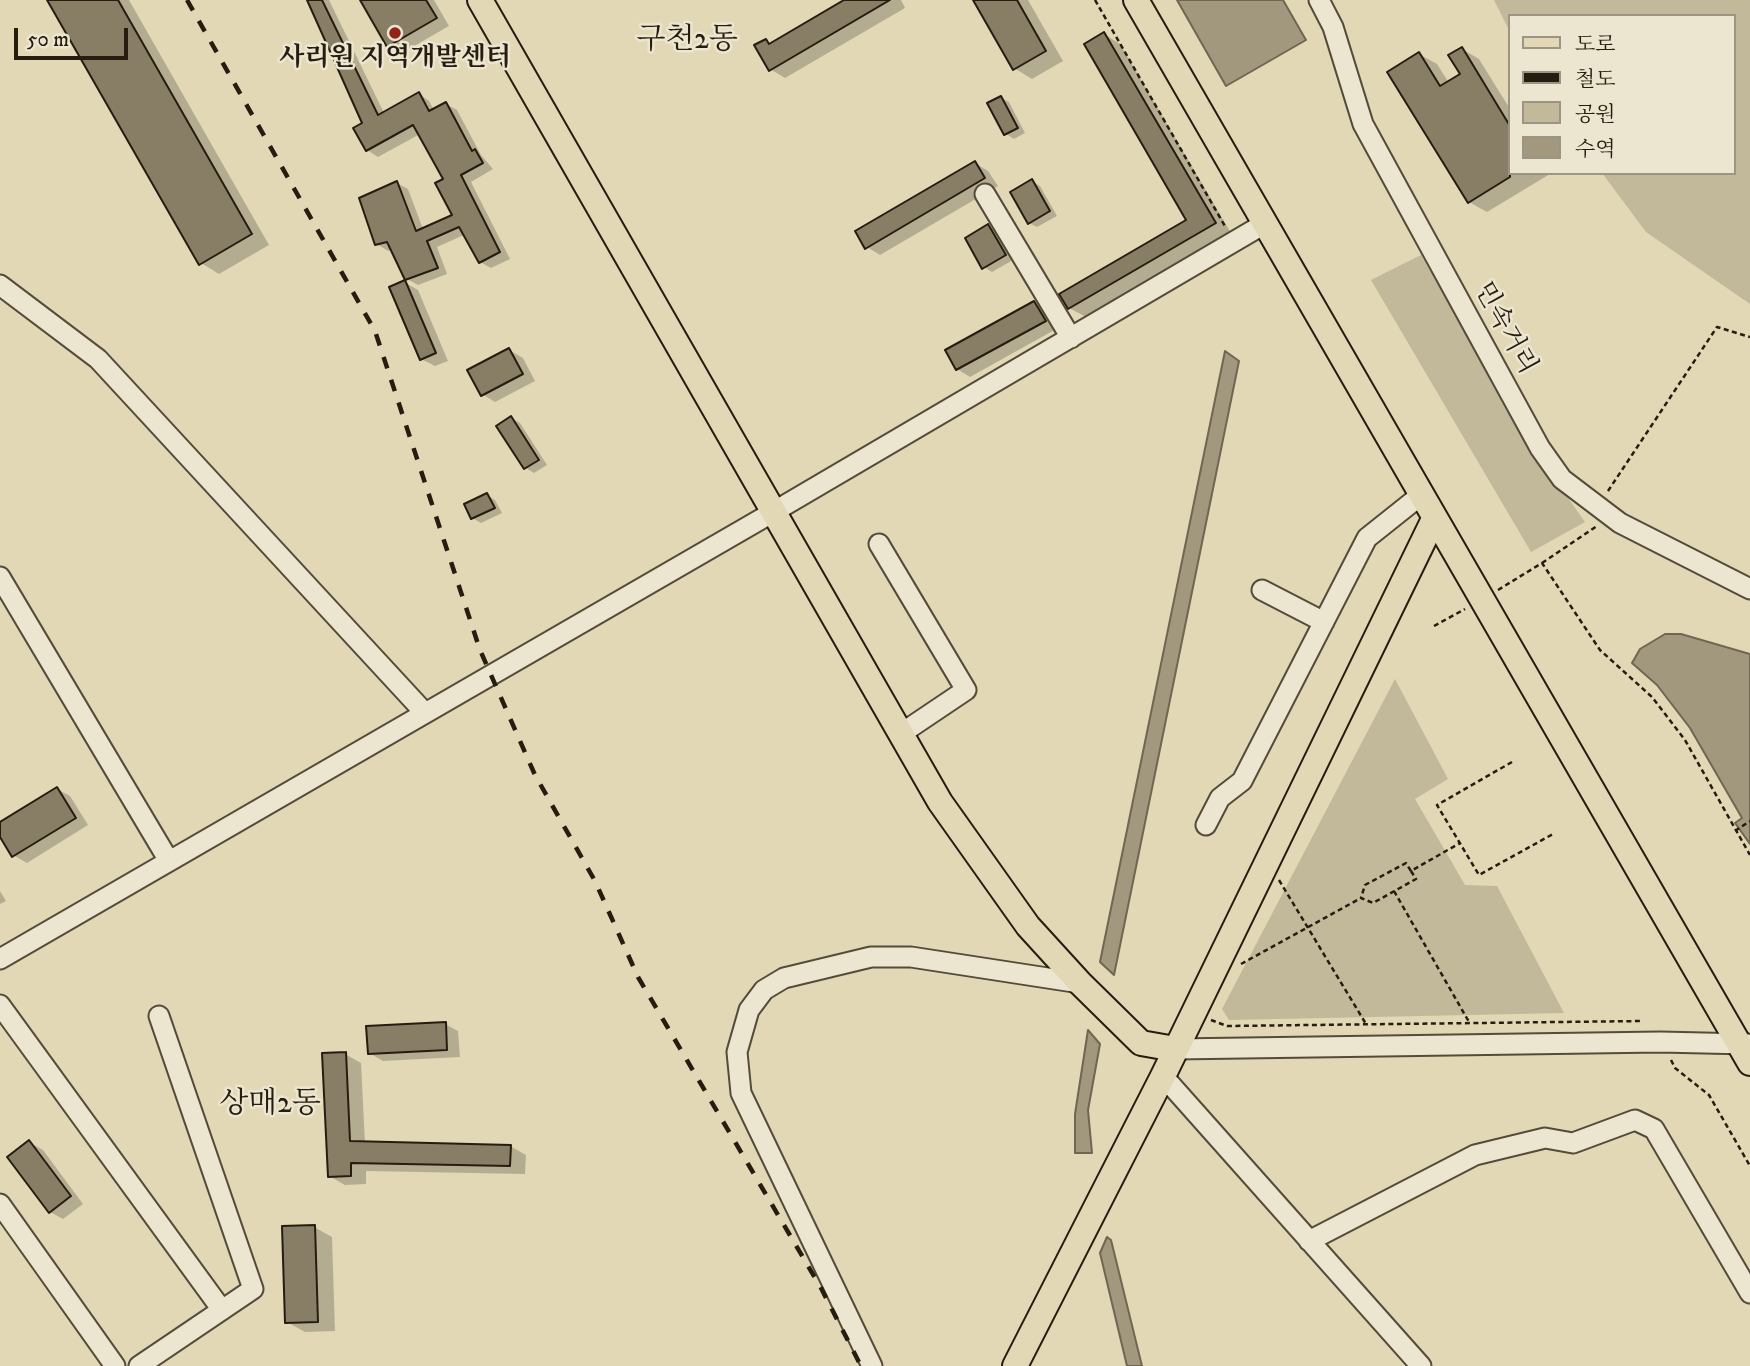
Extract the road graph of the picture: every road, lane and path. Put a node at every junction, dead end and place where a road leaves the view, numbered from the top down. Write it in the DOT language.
graph roads {
  1 [pos="480,0"];
  2 [pos="1095,0"];
  3 [pos="1136,0"];
  4 [pos="1319,0"];
  5 [pos="985,194"];
  6 [pos="1264,224"];
  7 [pos="1234,242"];
  8 [pos="0,285"];
  9 [pos="1750,337"];
  10 [pos="1071,338"];
  11 [pos="1421,495"];
  12 [pos="1598,507"];
  13 [pos="775,512"];
  14 [pos="1434,519"];
  15 [pos="879,544"];
  16 [pos="1542,563"];
  17 [pos="0,577"];
  18 [pos="1750,589"];
  19 [pos="1262,590"];
  20 [pos="1481,600"];
  21 [pos="1324,622"];
  22 [pos="1434,626"];
  23 [pos="425,713"];
  24 [pos="902,733"];
  25 [pos="1512,762"];
  26 [pos="1750,821"];
  27 [pos="1206,825"];
  28 [pos="1735,831"];
  29 [pos="1553,834"];
  30 [pos="1460,843"];
  31 [pos="1750,855"];
  32 [pos="169,861"];
  33 [pos="1411,871"];
  34 [pos="1279,880"];
  35 [pos="1394,891"];
  36 [pos="1361,898"];
  37 [pos="1310,928"];
  38 [pos="0,959"];
  39 [pos="1236,967"];
  40 [pos="1080,984"];
  41 [pos="0,1005"];
  42 [pos="1195,1011"];
  43 [pos="159,1016"];
  44 [pos="1643,1021"];
  45 [pos="1470,1023"];
  46 [pos="1366,1024"];
  47 [pos="1660,1042"];
  48 [pos="1175,1049"];
  49 [pos="1746,1050"];
  50 [pos="1163,1076"];
  51 [pos="1750,1166"];
  52 [pos="0,1204"];
  53 [pos="1309,1241"];
  54 [pos="1750,1293"];
  55 [pos="222,1310"];
  56 [pos="115,1366"];
  57 [pos="139,1366"];
  58 [pos="872,1366"];
  59 [pos="1015,1366"];
  60 [pos="1422,1366"];
  1 -- 13 [label="main road"];
  2 -- 7 [label="path"];
  3 -- 6 [label="main road"];
  4 -- 12 [label="street, 민속거리"];
  5 -- 10 [label="street"];
  6 -- 7 [label="street"];
  6 -- 11 [label="main road"];
  7 -- 10 [label="street"];
  8 -- 23 [label="street"];
  9 -- 12 [label="path"];
  10 -- 13 [label="street"];
  11 -- 14 [label="main road"];
  11 -- 21 [label="street"];
  12 -- 16 [label="path"];
  12 -- 18 [label="street, 민속거리"];
  13 -- 23 [label="street"];
  13 -- 24 [label="main road"];
  14 -- 20 [label="main road"];
  14 -- 42 [label="main road"];
  15 -- 24 [label="street"];
  16 -- 20 [label="path"];
  16 -- 28 [label="path"];
  17 -- 32 [label="street"];
  19 -- 21 [label="street"];
  20 -- 22 [label="path"];
  20 -- 49 [label="main road"];
  21 -- 27 [label="street"];
  23 -- 32 [label="street"];
  24 -- 40 [label="main road"];
  25 -- 30 [label="path"];
  26 -- 28 [label="path"];
  28 -- 31 [label="path"];
  29 -- 30 [label="path"];
  30 -- 33 [label="path"];
  32 -- 38 [label="street"];
  33 -- 35 [label="path"];
  33 -- 36 [label="path"];
  34 -- 37 [label="path"];
  35 -- 36 [label="path"];
  35 -- 45 [label="path"];
  36 -- 37 [label="path"];
  37 -- 39 [label="path"];
  37 -- 46 [label="path"];
  40 -- 48 [label="main road"];
  40 -- 58 [label="street"];
  41 -- 55 [label="street"];
  42 -- 46 [label="path"];
  42 -- 48 [label="main road"];
  43 -- 55 [label="street"];
  44 -- 45 [label="path"];
  45 -- 46 [label="path"];
  47 -- 48 [label="street"];
  47 -- 49 [label="street"];
  47 -- 51 [label="path"];
  48 -- 50 [label="main road"];
  50 -- 53 [label="street"];
  50 -- 59 [label="main road"];
  52 -- 56 [label="street"];
  53 -- 54 [label="street"];
  53 -- 60 [label="street"];
  55 -- 57 [label="street"];
}
